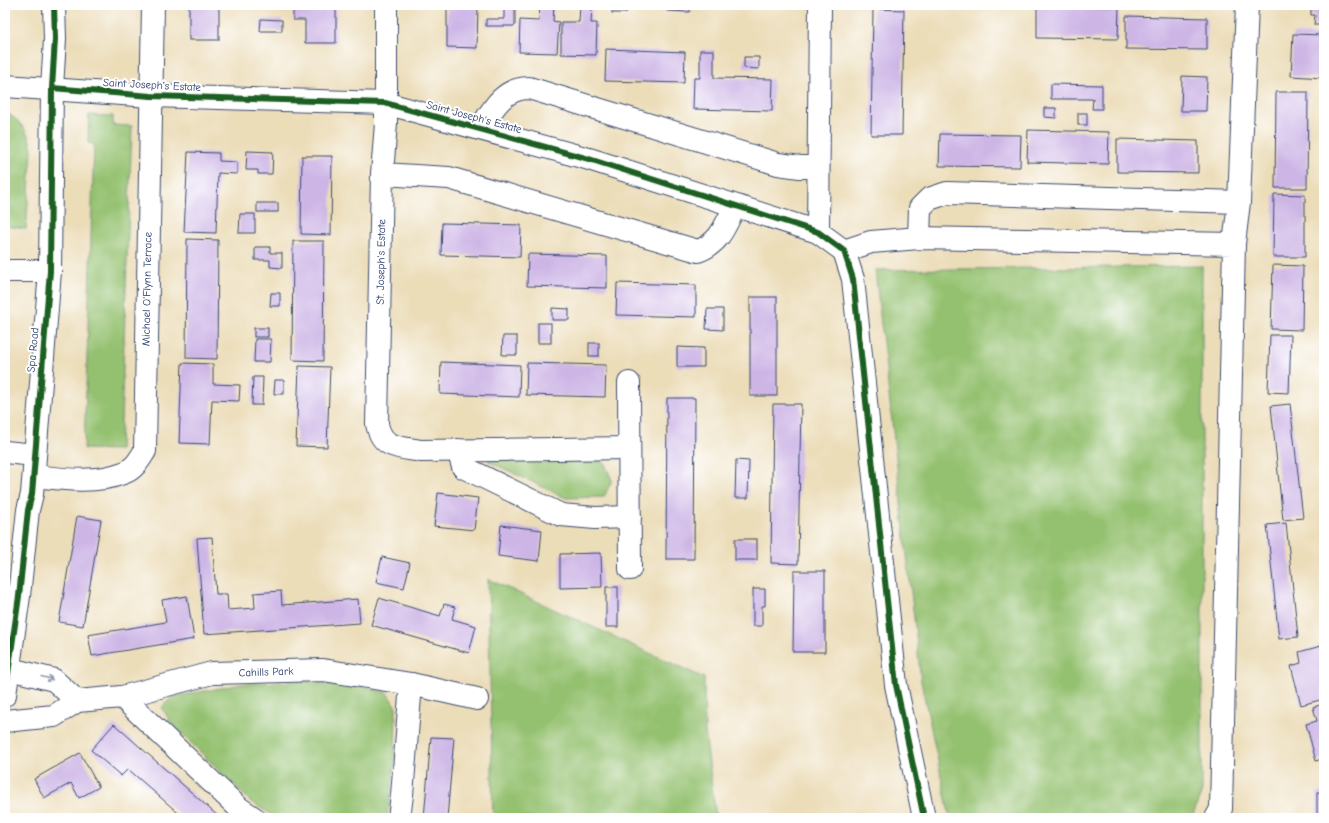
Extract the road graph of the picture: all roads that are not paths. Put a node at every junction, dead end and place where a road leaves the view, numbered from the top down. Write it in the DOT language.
graph roads {
  1 [pos="54,5"];
  2 [pos="153,5"];
  3 [pos="386,5"];
  4 [pos="820,5"];
  5 [pos="1247,5"];
  6 [pos="5,86"];
  7 [pos="52,88"];
  8 [pos="151,96"];
  9 [pos="385,103"];
  10 [pos="480,129"];
  11 [pos="818,167"];
  12 [pos="382,174"];
  13 [pos="1239,202"];
  14 [pos="735,206"];
  15 [pos="818,232"];
  16 [pos="919,238"];
  17 [pos="1234,244"];
  18 [pos="844,251"];
  19 [pos="5,271"];
  20 [pos="50,271"];
  21 [pos="629,383"];
  22 [pos="629,448"];
  23 [pos="458,450"];
  24 [pos="5,452"];
  25 [pos="35,454"];
  26 [pos="34,476"];
  27 [pos="630,517"];
  28 [pos="630,570"];
  29 [pos="9,646"];
  30 [pos="10,668"];
  31 [pos="411,684"];
  32 [pos="5,695"];
  33 [pos="122,697"];
  34 [pos="477,699"];
  35 [pos="77,701"];
  36 [pos="5,721"];
  37 [pos="254,818"];
  38 [pos="399,818"];
  39 [pos="924,818"];
  40 [pos="1216,818"];
  1 -- 7 [label="street, Spa Road"];
  2 -- 8 [label="street, Michael O'Flynn Terrace"];
  3 -- 9 [label="street, St. Joseph's Estate"];
  4 -- 11 [label="street"];
  5 -- 13 [label="street"];
  6 -- 7 [label="street, Saint Joseph's Estate"];
  7 -- 8 [label="street, Saint Joseph's Estate"];
  7 -- 20 [label="street, Spa Road"];
  8 -- 9 [label="street, Saint Joseph's Estate"];
  8 -- 26 [label="street, Michael O'Flynn Terrace"];
  9 -- 10 [label="street, Saint Joseph's Estate"];
  9 -- 12 [label="street, St. Joseph's Estate"];
  10 -- 11 [label="street"];
  10 -- 14 [label="street, Saint Joseph's Estate"];
  11 -- 15 [label="street"];
  12 -- 14 [label="street"];
  12 -- 23 [label="street, St. Joseph's Estate"];
  13 -- 16 [label="street"];
  13 -- 17 [label="street"];
  14 -- 15 [label="street, Saint Joseph's Estate"];
  15 -- 18 [label="street, Saint Joseph's Estate"];
  16 -- 17 [label="street"];
  16 -- 18 [label="street"];
  17 -- 40 [label="street"];
  18 -- 39 [label="street"];
  19 -- 20 [label="street"];
  20 -- 25 [label="street, Spa Road"];
  21 -- 22 [label="street"];
  22 -- 23 [label="street, St. Joseph's Estate"];
  22 -- 27 [label="street"];
  23 -- 27 [label="street"];
  24 -- 25 [label="street"];
  25 -- 26 [label="street, Spa Road"];
  26 -- 29 [label="street, Spa Road"];
  27 -- 28 [label="street"];
  29 -- 30 [label="street, Spa Road"];
  30 -- 32 [label="street, Spa Road"];
  30 -- 35 [label="street, one-way"];
  31 -- 33 [label="street, Cahills Park"];
  31 -- 34 [label="street, Cahills Park"];
  31 -- 38 [label="street"];
  33 -- 35 [label="street, Cahills Park"];
  33 -- 37 [label="street"];
  35 -- 36 [label="street, Cahills Park"];
}
